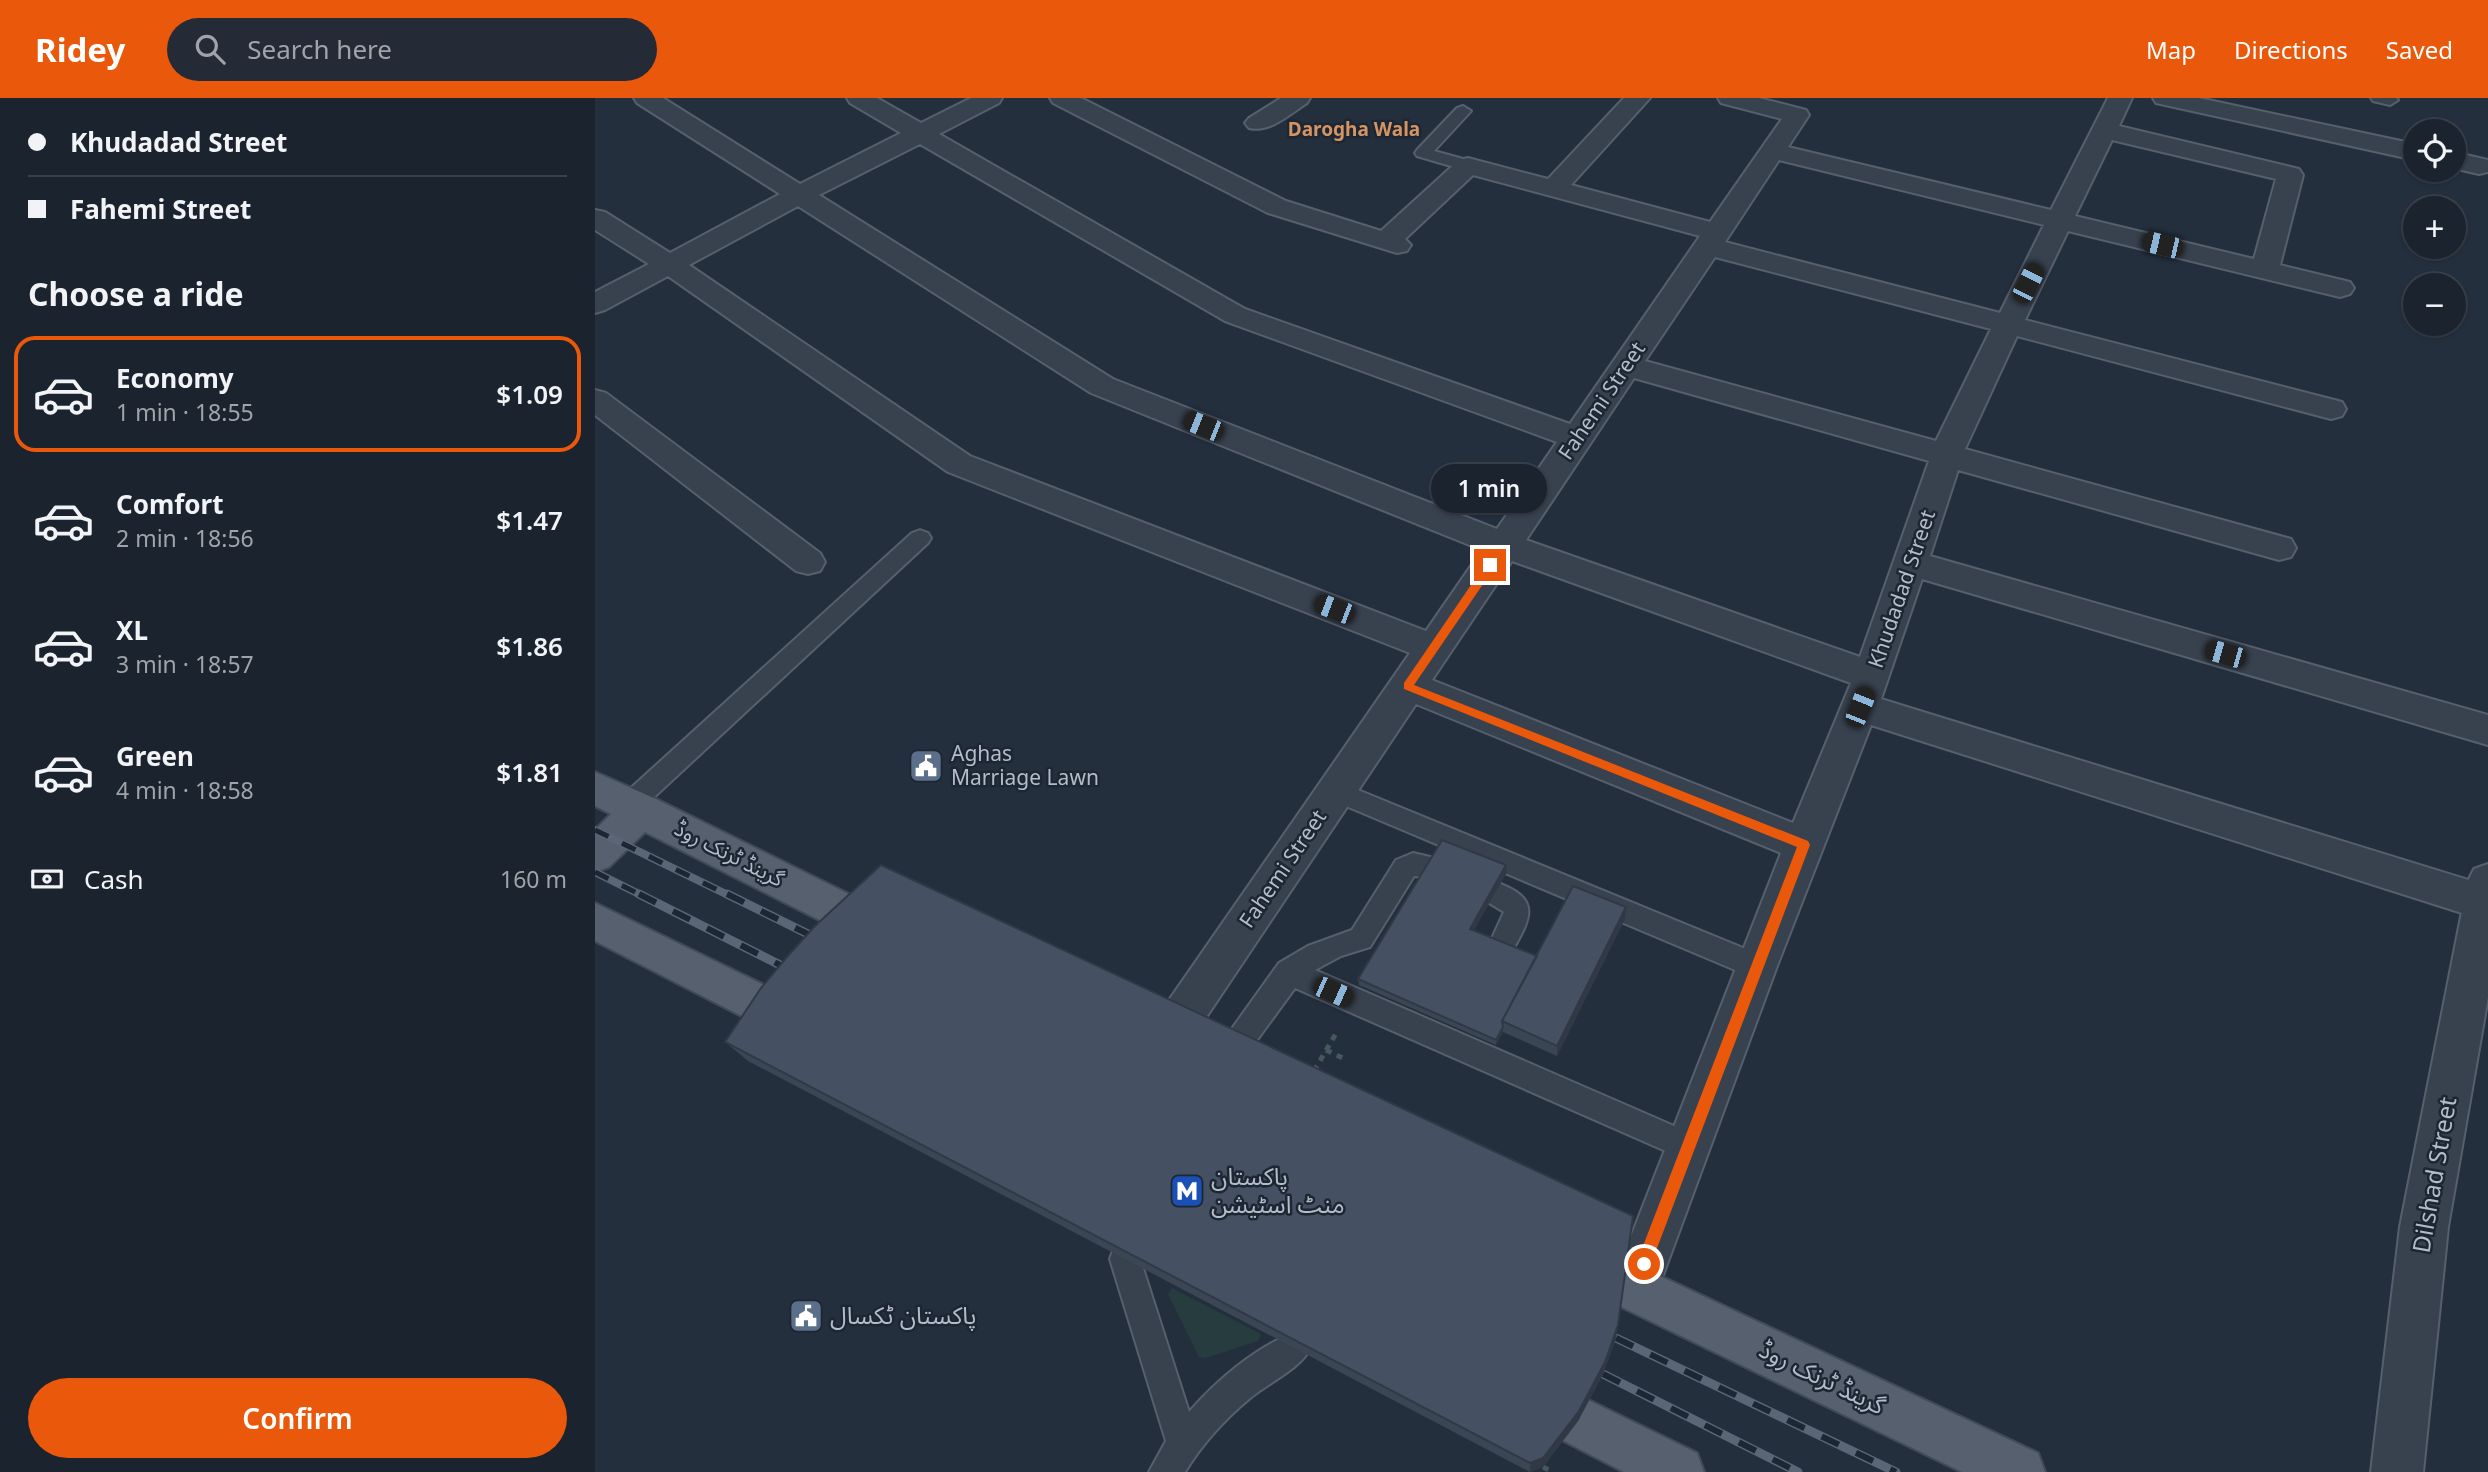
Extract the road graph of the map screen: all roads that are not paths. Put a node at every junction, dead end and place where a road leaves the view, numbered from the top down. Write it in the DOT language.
graph roads {
  1 [pos="646,98"];
  2 [pos="859,98"];
  3 [pos="990,98"];
  4 [pos="1062,98"];
  5 [pos="1298,98"];
  6 [pos="1638,98"];
  7 [pos="1730,98"];
  8 [pos="2120,98"];
  9 [pos="2165,98"];
  10 [pos="1463,111"];
  11 [pos="1258,123"];
  12 [pos="2104,130"];
  13 [pos="920,133"];
  14 [pos="2403,149"];
  15 [pos="1773,151"];
  16 [pos="1468,166"];
  17 [pos="1553,189"];
  18 [pos="799,195"];
  19 [pos="595,218"];
  20 [pos="2060,220"];
  21 [pos="1712,239"];
  22 [pos="670,265"];
  23 [pos="2265,270"];
  24 [pos="2340,288"];
  25 [pos="595,304"];
  26 [pos="2007,325"];
  27 [pos="1626,366"];
  28 [pos="595,400"];
  29 [pos="2331,409"];
  30 [pos="1577,438"];
  31 [pos="1946,456"];
  32 [pos="920,538"];
  33 [pos="1504,545"];
  34 [pos="2279,548"];
  35 [pos="808,562"];
  36 [pos="1910,564"];
  37 [pos="1433,648"];
  38 [pos="1408,686"];
  39 [pos="1866,692"];
  40 [pos="2488,730"];
  41 [pos="595,788"];
  42 [pos="1336,791"];
  43 [pos="636,807"];
  44 [pos="1804,845"];
  45 [pos="595,855"];
  46 [pos="1430,867"];
  47 [pos="2486,891"];
  48 [pos="1495,893"];
  49 [pos="595,921"];
  50 [pos="862,921"];
  51 [pos="1501,947"];
  52 [pos="1756,966"];
  53 [pos="1289,972"];
  54 [pos="780,1014"];
  55 [pos="1180,1020"];
  56 [pos="1236,1046"];
  57 [pos="1687,1146"];
  58 [pos="1125,1259"];
  59 [pos="1630,1286"];
  60 [pos="1294,1348"];
  61 [pos="1578,1421"];
  62 [pos="1183,1443"];
  63 [pos="1166,1472"];
  64 [pos="1678,1472"];
  65 [pos="2019,1472"];
  66 [pos="2397,1472"];
  1 -- 18 [label="street"];
  2 -- 13 [label="street"];
  3 -- 13 [label="street"];
  4 -- 16 [label="street"];
  5 -- 11 [label="street"];
  6 -- 17 [label="street"];
  7 -- 15 [label="street, Fahemi Street"];
  8 -- 12 [label="street, Khudadad Street"];
  9 -- 14 [label="street"];
  10 -- 16 [label="lane"];
  12 -- 20 [label="street, Khudadad Street"];
  12 -- 23 [label="street"];
  13 -- 18 [label="street"];
  13 -- 30 [label="street"];
  15 -- 20 [label="street"];
  15 -- 21 [label="street, Fahemi Street"];
  16 -- 17 [label="street"];
  17 -- 21 [label="street"];
  18 -- 22 [label="street"];
  18 -- 33 [label="street"];
  19 -- 22 [label="street"];
  20 -- 23 [label="street"];
  20 -- 26 [label="street, Khudadad Street"];
  21 -- 26 [label="street"];
  21 -- 27 [label="street, Fahemi Street"];
  22 -- 25 [label="street"];
  22 -- 37 [label="street"];
  23 -- 24 [label="street"];
  26 -- 29 [label="street"];
  26 -- 31 [label="street, Khudadad Street"];
  27 -- 30 [label="street, Fahemi Street"];
  27 -- 31 [label="street"];
  28 -- 35 [label="street"];
  30 -- 33 [label="street, Fahemi Street"];
  31 -- 34 [label="street"];
  31 -- 36 [label="street, Khudadad Street"];
  32 -- 43 [label="lane"];
  33 -- 37 [label="street, Fahemi Street"];
  33 -- 39 [label="street"];
  36 -- 39 [label="street, Khudadad Street"];
  36 -- 40 [label="street"];
  37 -- 38 [label="street, Fahemi Street"];
  38 -- 42 [label="street, Fahemi Street"];
  38 -- 44 [label="street"];
  39 -- 44 [label="street, Khudadad Street"];
  39 -- 47 [label="street"];
  41 -- 43 [label="main road, گرینڈ ٹرنک روڈ"];
  42 -- 52 [label="lane"];
  42 -- 55 [label="street, Fahemi Street"];
  43 -- 45 [label="main road"];
  43 -- 50 [label="main road, گرینڈ ٹرنک روڈ"];
  44 -- 52 [label="street, Khudadad Street"];
  46 -- 53 [label="lane"];
  47 -- 66 [label="street, Dilshad Street"];
  48 -- 51 [label="lane"];
  49 -- 54 [label="main road"];
  52 -- 57 [label="street, Khudadad Street"];
  53 -- 56 [label="lane"];
  53 -- 57 [label="lane"];
  57 -- 59 [label="street, Khudadad Street"];
  58 -- 62 [label="lane"];
  59 -- 65 [label="main road, گرینڈ ٹرنک روڈ"];
  60 -- 62 [label="lane"];
  61 -- 64 [label="main road"];
  62 -- 63 [label="lane"];
}
